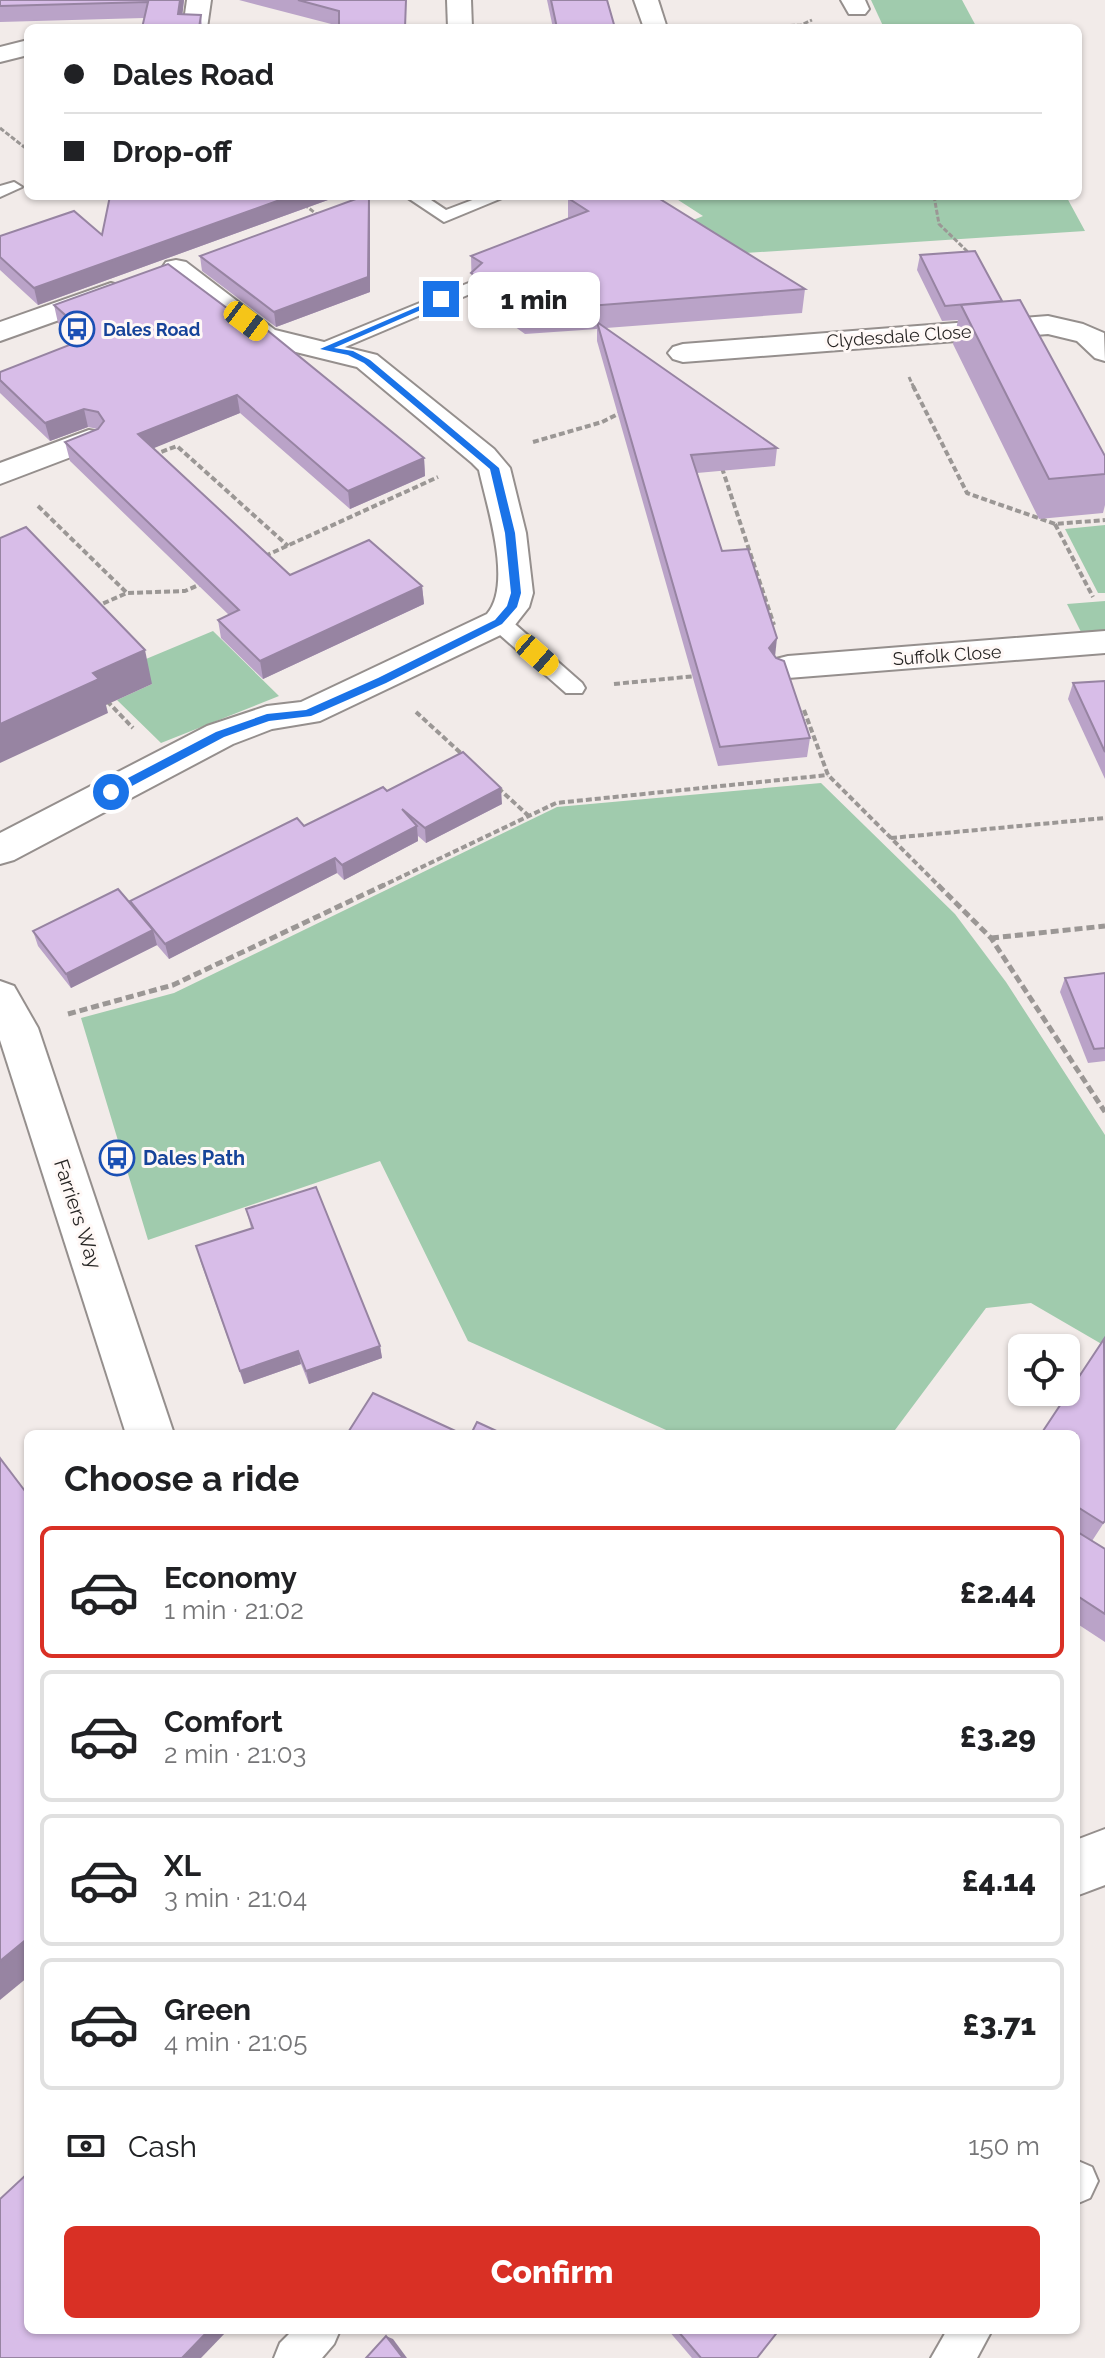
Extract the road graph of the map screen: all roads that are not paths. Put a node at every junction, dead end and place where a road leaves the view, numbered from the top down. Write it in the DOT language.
graph roads {
  1 [pos="199,0"];
  2 [pos="459,0"];
  3 [pos="646,0"];
  4 [pos="196,24"];
  5 [pos="460,24"];
  6 [pos="654,24"];
  7 [pos="24,48"];
  8 [pos="0,55"];
  9 [pos="420,200"];
  10 [pos="488,200"];
  11 [pos="471,287"];
  12 [pos="0,332"];
  13 [pos="324,349"];
  14 [pos="1105,352"];
  15 [pos="683,353"];
  16 [pos="89,439"];
  17 [pos="0,474"];
  18 [pos="499,622"];
  19 [pos="1105,642"];
  20 [pos="788,667"];
  21 [pos="574,688"];
  22 [pos="0,850"];
  23 [pos="9,1013"];
  24 [pos="149,1430"];
  25 [pos="1105,1857"];
  26 [pos="1080,1866"];
  27 [pos="316,2334"];
  28 [pos="969,2334"];
  29 [pos="295,2358"];
  30 [pos="952,2358"];
  1 -- 4 [label="street"];
  2 -- 5 [label="street"];
  3 -- 6 [label="street"];
  7 -- 8 [label="street"];
  9 -- 10 [label="lane"];
  11 -- 13 [label="lane"];
  12 -- 13 [label="street"];
  13 -- 18 [label="street"];
  14 -- 15 [label="street, Clydesdale Close"];
  16 -- 17 [label="street"];
  18 -- 21 [label="lane"];
  18 -- 22 [label="street"];
  19 -- 20 [label="street, Suffolk Close"];
  23 -- 24 [label="street, Farriers Way"];
  25 -- 26 [label="street"];
  27 -- 29 [label="lane"];
  28 -- 30 [label="lane"];
}
